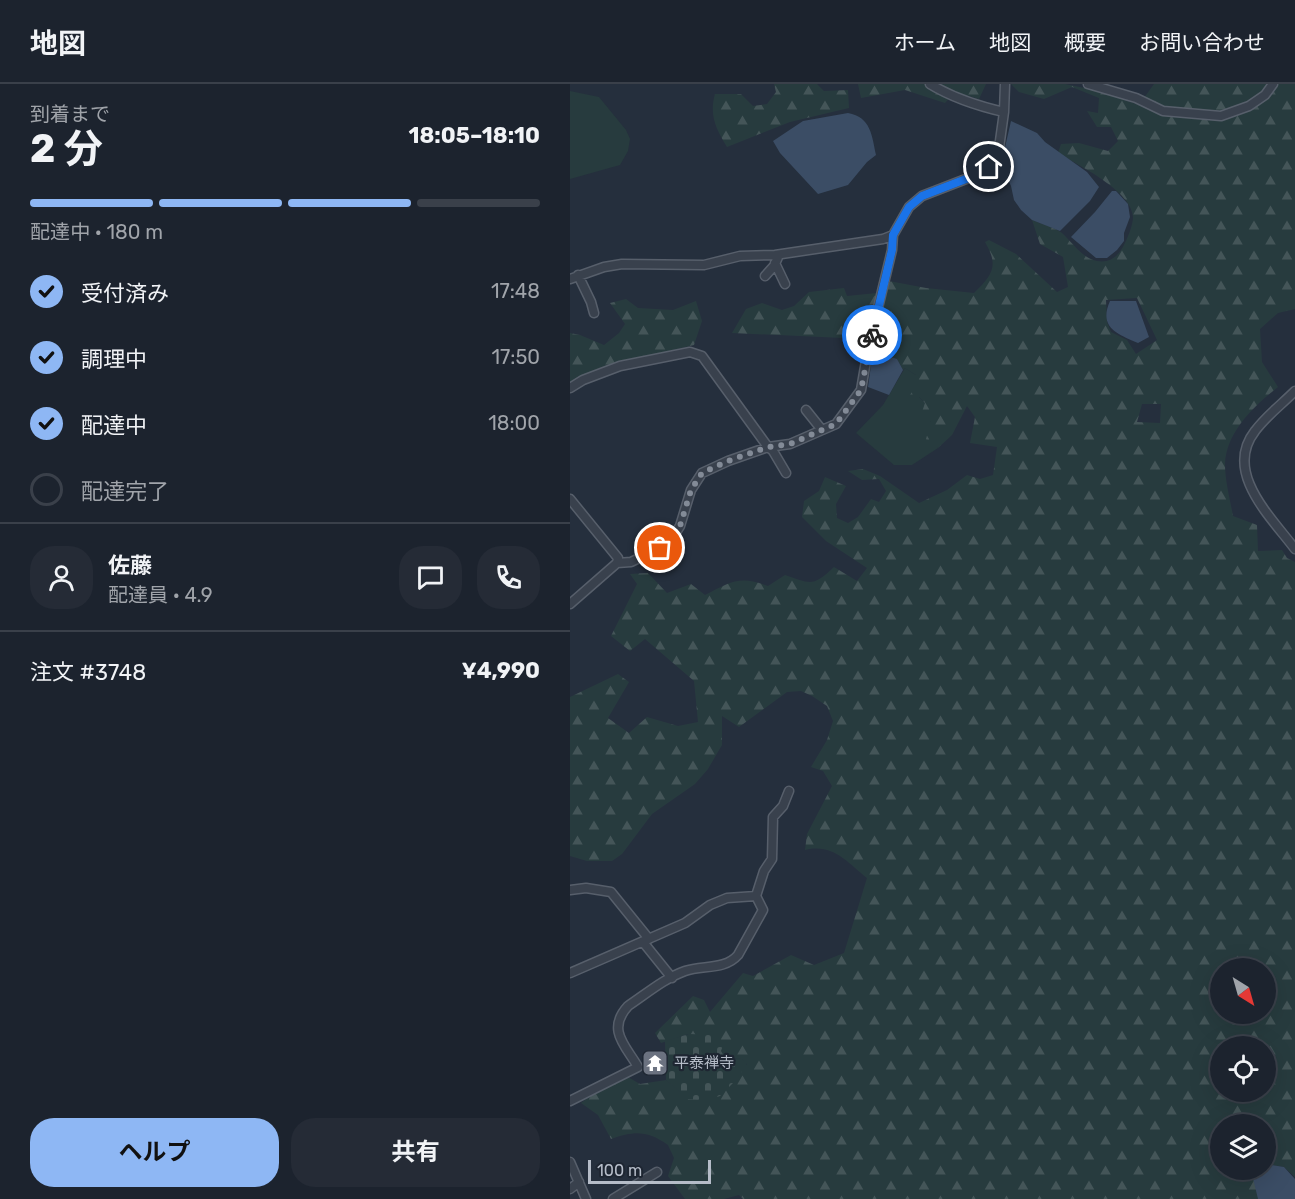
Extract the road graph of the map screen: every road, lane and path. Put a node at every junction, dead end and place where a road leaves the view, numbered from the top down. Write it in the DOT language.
graph roads {
  1 [pos="930,84"];
  2 [pos="1005,84"];
  3 [pos="1088,84"];
  4 [pos="1273,84"];
  5 [pos="1004,112"];
  6 [pos="893,235"];
  7 [pos="777,259"];
  8 [pos="765,276"];
  9 [pos="574,277"];
  10 [pos="786,284"];
  11 [pos="594,313"];
  12 [pos="570,388"];
  13 [pos="1295,391"];
  14 [pos="806,410"];
  15 [pos="822,430"];
  16 [pos="768,447"];
  17 [pos="786,473"];
  18 [pos="570,499"];
  19 [pos="1295,549"];
  20 [pos="618,563"];
  21 [pos="570,604"];
  22 [pos="789,791"];
  23 [pos="570,890"];
  24 [pos="756,896"];
  25 [pos="646,940"];
  26 [pos="570,973"];
  27 [pos="672,978"];
  28 [pos="570,1101"];
  29 [pos="570,1162"];
  30 [pos="657,1172"];
  31 [pos="579,1182"];
  32 [pos="570,1189"];
  33 [pos="586,1199"];
  34 [pos="613,1199"];
  1 -- 5 [label="street"];
  2 -- 5 [label="street"];
  3 -- 4 [label="street"];
  5 -- 6 [label="street"];
  6 -- 7 [label="street"];
  6 -- 15 [label="street"];
  7 -- 8 [label="street"];
  7 -- 9 [label="street"];
  7 -- 10 [label="street"];
  9 -- 11 [label="street"];
  12 -- 16 [label="street"];
  13 -- 19 [label="street"];
  14 -- 15 [label="street"];
  15 -- 16 [label="street"];
  16 -- 17 [label="street"];
  16 -- 20 [label="street"];
  18 -- 20 [label="street"];
  20 -- 21 [label="street"];
  22 -- 24 [label="street"];
  23 -- 25 [label="street"];
  24 -- 25 [label="street"];
  24 -- 27 [label="street"];
  25 -- 26 [label="street"];
  25 -- 27 [label="street"];
  27 -- 28 [label="street"];
  29 -- 31 [label="street"];
  30 -- 34 [label="street"];
  31 -- 32 [label="street"];
  31 -- 33 [label="street"];
}
